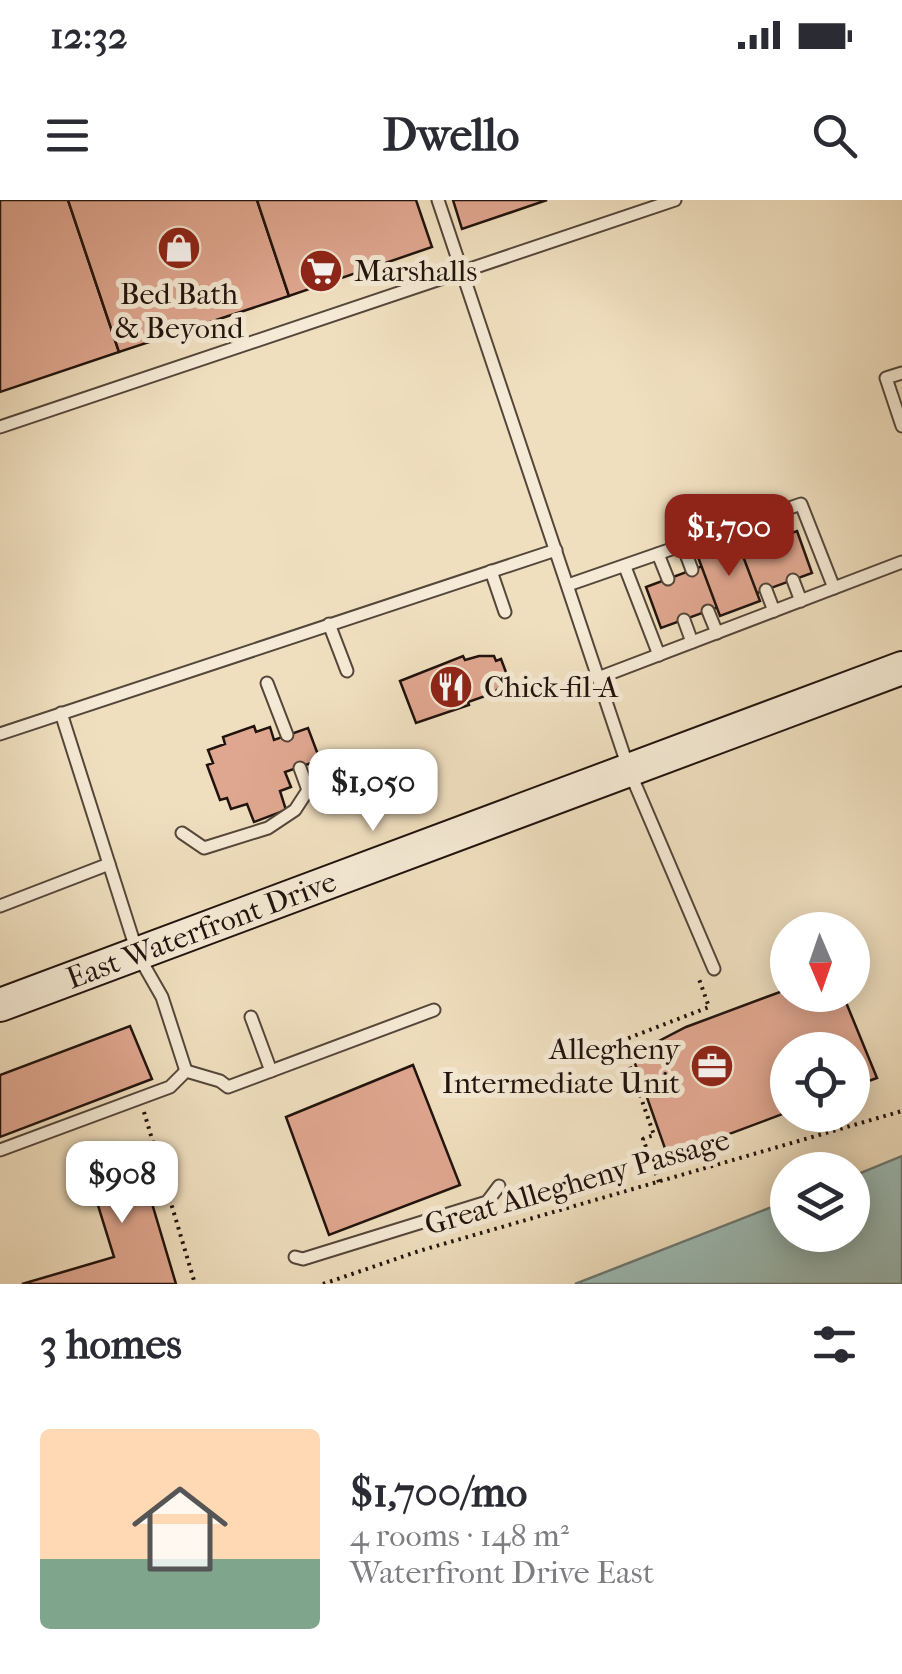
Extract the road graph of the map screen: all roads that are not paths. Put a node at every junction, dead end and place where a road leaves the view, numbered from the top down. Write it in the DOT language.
graph roads {
  1 [pos="438,200"];
  2 [pos="675,200"];
  3 [pos="464,272"];
  4 [pos="902,373"];
  5 [pos="0,426"];
  6 [pos="902,426"];
  7 [pos="767,516"];
  8 [pos="741,526"];
  9 [pos="776,539"];
  10 [pos="683,546"];
  11 [pos="749,548"];
  12 [pos="556,550"];
  13 [pos="658,554"];
  14 [pos="902,562"];
  15 [pos="625,566"];
  16 [pos="692,570"];
  17 [pos="491,571"];
  18 [pos="668,578"];
  19 [pos="793,580"];
  20 [pos="568,585"];
  21 [pos="834,588"];
  22 [pos="766,590"];
  23 [pos="801,600"];
  24 [pos="708,611"];
  25 [pos="774,611"];
  26 [pos="505,612"];
  27 [pos="684,620"];
  28 [pos="329,624"];
  29 [pos="717,633"];
  30 [pos="692,642"];
  31 [pos="660,655"];
  32 [pos="902,668"];
  33 [pos="346,672"];
  34 [pos="598,678"];
  35 [pos="267,683"];
  36 [pos="61,713"];
  37 [pos="0,734"];
  38 [pos="287,735"];
  39 [pos="300,768"];
  40 [pos="629,770"];
  41 [pos="182,833"];
  42 [pos="109,864"];
  43 [pos="0,906"];
  44 [pos="138,954"];
  45 [pos="714,969"];
  46 [pos="0,1005"];
  47 [pos="434,1010"];
  48 [pos="251,1017"];
  49 [pos="186,1071"];
  50 [pos="271,1071"];
  51 [pos="0,1150"];
  52 [pos="499,1186"];
  53 [pos="295,1257"];
  1 -- 3 [label="lane"];
  2 -- 3 [label="lane"];
  3 -- 5 [label="lane"];
  3 -- 12 [label="lane"];
  4 -- 6 [label="lane"];
  7 -- 8 [label="lane"];
  7 -- 9 [label="lane"];
  7 -- 21 [label="lane"];
  8 -- 10 [label="lane"];
  8 -- 11 [label="lane"];
  10 -- 13 [label="lane"];
  10 -- 16 [label="lane"];
  12 -- 17 [label="lane"];
  12 -- 20 [label="lane"];
  13 -- 15 [label="lane"];
  13 -- 18 [label="lane"];
  14 -- 21 [label="lane"];
  15 -- 20 [label="lane"];
  15 -- 31 [label="lane"];
  17 -- 26 [label="lane"];
  17 -- 28 [label="lane"];
  19 -- 23 [label="lane"];
  20 -- 34 [label="lane"];
  21 -- 23 [label="lane"];
  22 -- 25 [label="lane"];
  23 -- 25 [label="lane"];
  24 -- 29 [label="lane"];
  25 -- 29 [label="lane"];
  27 -- 30 [label="lane"];
  28 -- 33 [label="lane"];
  28 -- 36 [label="lane"];
  29 -- 30 [label="lane"];
  30 -- 31 [label="lane"];
  31 -- 34 [label="lane"];
  32 -- 40 [label="street, East Waterfront Drive"];
  34 -- 40 [label="lane"];
  35 -- 38 [label="lane"];
  36 -- 37 [label="lane"];
  36 -- 42 [label="lane"];
  39 -- 41 [label="lane"];
  40 -- 44 [label="street, East Waterfront Drive"];
  40 -- 45 [label="lane"];
  42 -- 43 [label="lane"];
  42 -- 44 [label="lane"];
  44 -- 46 [label="street, East Waterfront Drive"];
  44 -- 49 [label="lane"];
  47 -- 50 [label="lane"];
  48 -- 50 [label="lane"];
  49 -- 50 [label="lane"];
  49 -- 51 [label="lane"];
  52 -- 53 [label="lane"];
}
